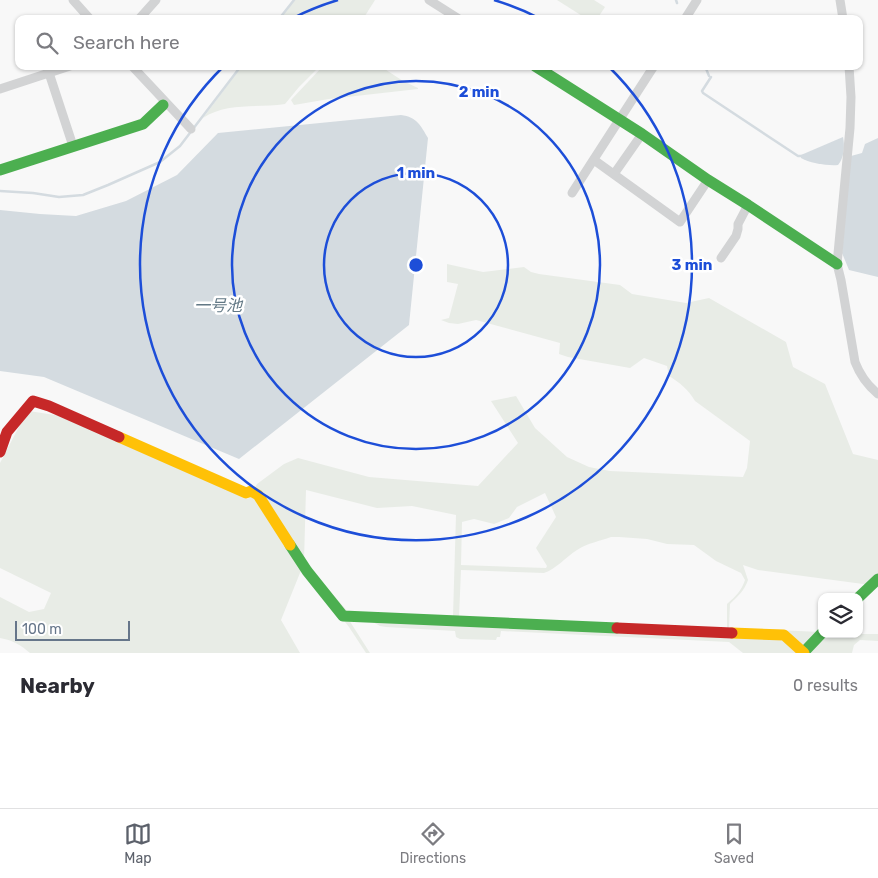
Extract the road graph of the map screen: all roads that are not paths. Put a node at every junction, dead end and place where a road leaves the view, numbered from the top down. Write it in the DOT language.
graph roads {
  1 [pos="73,0"];
  2 [pos="156,0"];
  3 [pos="429,0"];
  4 [pos="697,0"];
  5 [pos="840,0"];
  6 [pos="86,15"];
  7 [pos="143,15"];
  8 [pos="453,15"];
  9 [pos="688,15"];
  10 [pos="842,15"];
  11 [pos="58,70"];
  12 [pos="136,70"];
  13 [pos="541,70"];
  14 [pos="652,70"];
  15 [pos="849,70"];
  16 [pos="49,73"];
  17 [pos="0,89"];
  18 [pos="164,105"];
  19 [pos="620,121"];
  20 [pos="191,129"];
  21 [pos="642,134"];
  22 [pos="72,146"];
  23 [pos="594,160"];
  24 [pos="0,170"];
  25 [pos="614,174"];
  26 [pos="708,180"];
  27 [pos="572,194"];
  28 [pos="748,205"];
  29 [pos="722,258"];
  30 [pos="837,264"];
  31 [pos="878,394"];
  32 [pos="0,452"];
  33 [pos="878,579"];
  34 [pos="878,592"];
  35 [pos="863,598"];
  36 [pos="863,600"];
  37 [pos="818,637"];
  38 [pos="829,638"];
  39 [pos="803,653"];
  40 [pos="815,653"];
  1 -- 6 [label="street"];
  2 -- 7 [label="street"];
  3 -- 8 [label="street"];
  4 -- 9 [label="street"];
  5 -- 10 [label="street"];
  11 -- 16 [label="street"];
  12 -- 20 [label="street"];
  13 -- 19 [label="main road"];
  14 -- 19 [label="street"];
  15 -- 30 [label="street"];
  16 -- 17 [label="street"];
  16 -- 22 [label="street"];
  18 -- 22 [label="main road"];
  19 -- 21 [label="main road"];
  19 -- 23 [label="street"];
  21 -- 25 [label="street"];
  21 -- 26 [label="main road"];
  22 -- 24 [label="main road"];
  23 -- 25 [label="street"];
  23 -- 27 [label="street"];
  25 -- 26 [label="street"];
  26 -- 28 [label="main road"];
  28 -- 29 [label="street"];
  28 -- 30 [label="main road"];
  30 -- 31 [label="street"];
  32 -- 39 [label="main road"];
  33 -- 35 [label="main road"];
  34 -- 36 [label="main road"];
  37 -- 39 [label="main road"];
  38 -- 40 [label="main road"];
}
